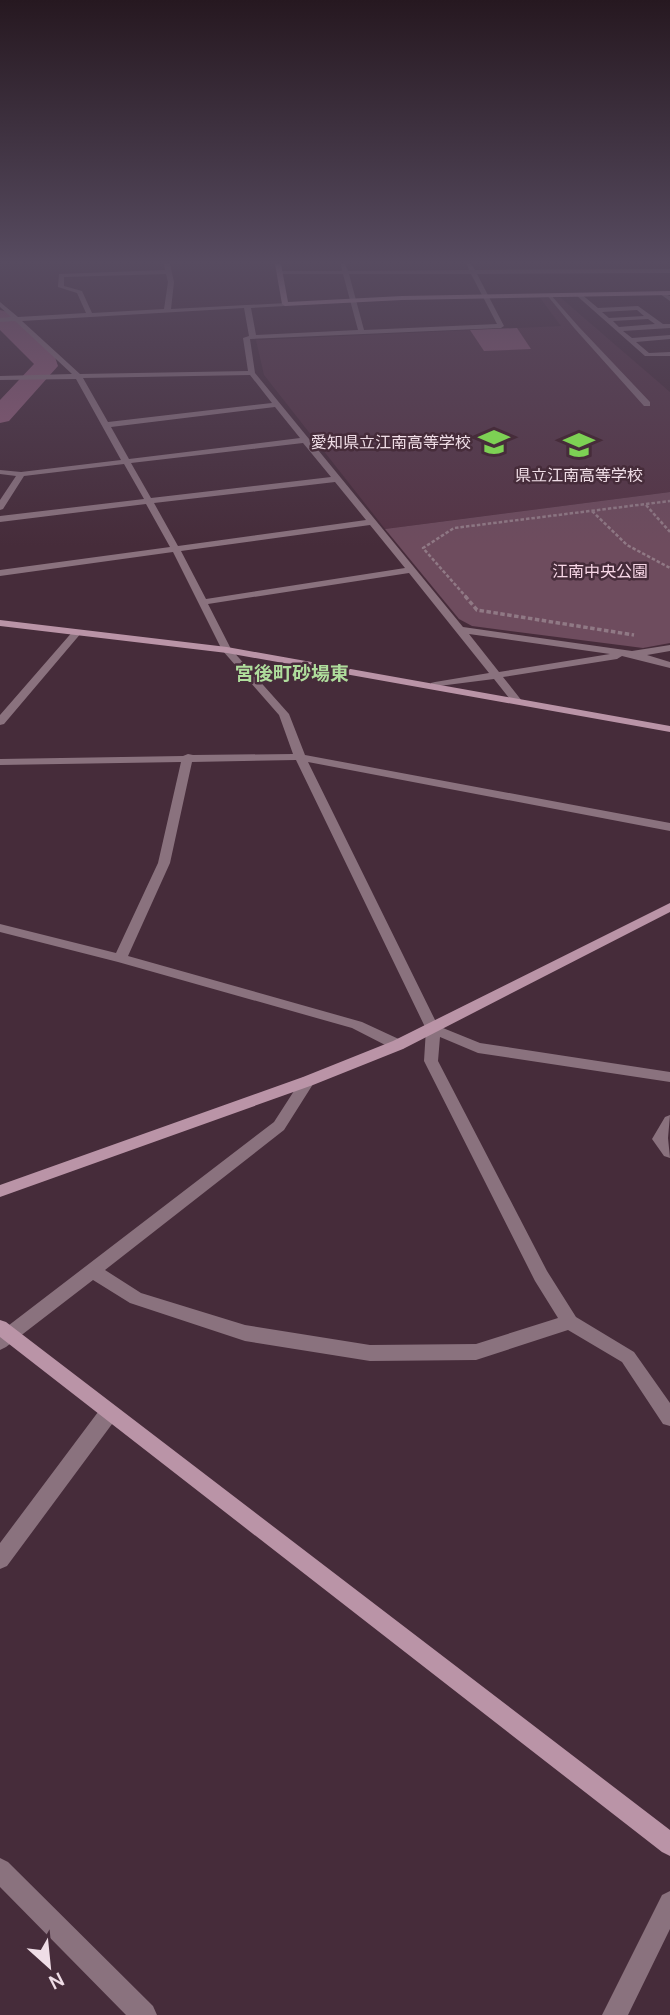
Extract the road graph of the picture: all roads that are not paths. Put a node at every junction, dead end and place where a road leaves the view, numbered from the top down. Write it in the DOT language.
graph roads {
  1 [pos="58,358"];
  2 [pos="249,358"];
  3 [pos="605,358"];
  4 [pos="252,373"];
  5 [pos="79,377"];
  6 [pos="0,378"];
  7 [pos="647,404"];
  8 [pos="277,405"];
  9 [pos="105,425"];
  10 [pos="305,440"];
  11 [pos="125,462"];
  12 [pos="0,472"];
  13 [pos="21,474"];
  14 [pos="337,479"];
  15 [pos="149,503"];
  16 [pos="0,507"];
  17 [pos="0,519"];
  18 [pos="373,522"];
  19 [pos="175,548"];
  20 [pos="410,570"];
  21 [pos="0,573"];
  22 [pos="203,602"];
  23 [pos="0,622"];
  24 [pos="460,630"];
  25 [pos="77,632"];
  26 [pos="670,648"];
  27 [pos="227,650"];
  28 [pos="632,654"];
  29 [pos="670,665"];
  30 [pos="496,676"];
  31 [pos="435,685"];
  32 [pos="517,701"];
  33 [pos="0,723"];
  34 [pos="670,729"];
  35 [pos="188,757"];
  36 [pos="300,757"];
  37 [pos="0,761"];
  38 [pos="670,827"];
  39 [pos="670,907"];
  40 [pos="0,928"];
  41 [pos="120,958"];
  42 [pos="433,1029"];
  43 [pos="398,1045"];
  44 [pos="670,1077"];
  45 [pos="308,1081"];
  46 [pos="670,1121"];
  47 [pos="670,1152"];
  48 [pos="0,1191"];
  49 [pos="92,1271"];
  50 [pos="570,1322"];
  51 [pos="3,1334"];
  52 [pos="108,1414"];
  53 [pos="670,1418"];
  54 [pos="0,1559"];
  55 [pos="670,1844"];
  56 [pos="0,1870"];
  57 [pos="670,1903"];
  58 [pos="144,2015"];
  59 [pos="615,2015"];
  1 -- 5 [label="street"];
  2 -- 4 [label="street"];
  3 -- 7 [label="street"];
  4 -- 5 [label="street"];
  4 -- 8 [label="street"];
  5 -- 6 [label="street"];
  5 -- 9 [label="street"];
  8 -- 9 [label="street"];
  8 -- 10 [label="street"];
  9 -- 11 [label="street"];
  10 -- 11 [label="street"];
  10 -- 14 [label="street"];
  11 -- 13 [label="street"];
  11 -- 15 [label="street"];
  12 -- 13 [label="street"];
  13 -- 16 [label="street"];
  14 -- 15 [label="street"];
  14 -- 18 [label="street"];
  15 -- 17 [label="street"];
  15 -- 19 [label="street"];
  18 -- 19 [label="street"];
  18 -- 20 [label="street"];
  19 -- 21 [label="street"];
  19 -- 22 [label="street"];
  20 -- 22 [label="street"];
  20 -- 24 [label="street"];
  22 -- 27 [label="street"];
  23 -- 25 [label="street"];
  24 -- 28 [label="street"];
  24 -- 30 [label="street"];
  25 -- 27 [label="street"];
  25 -- 33 [label="street"];
  26 -- 28 [label="street"];
  27 -- 31 [label="street"];
  27 -- 36 [label="street"];
  28 -- 29 [label="street"];
  28 -- 30 [label="street"];
  30 -- 31 [label="street"];
  30 -- 32 [label="street"];
  31 -- 32 [label="street"];
  32 -- 34 [label="street"];
  35 -- 36 [label="street"];
  35 -- 37 [label="street"];
  35 -- 41 [label="street"];
  36 -- 38 [label="street"];
  36 -- 42 [label="street"];
  39 -- 42 [label="street"];
  40 -- 41 [label="street"];
  41 -- 43 [label="street"];
  42 -- 43 [label="street"];
  42 -- 44 [label="street"];
  42 -- 50 [label="street"];
  43 -- 45 [label="street"];
  45 -- 48 [label="street"];
  45 -- 49 [label="street"];
  46 -- 47 [label="street"];
  49 -- 50 [label="street"];
  49 -- 51 [label="street"];
  50 -- 53 [label="street"];
  51 -- 52 [label="street"];
  52 -- 54 [label="street"];
  52 -- 55 [label="street"];
  56 -- 58 [label="street"];
  57 -- 59 [label="street"];
}
